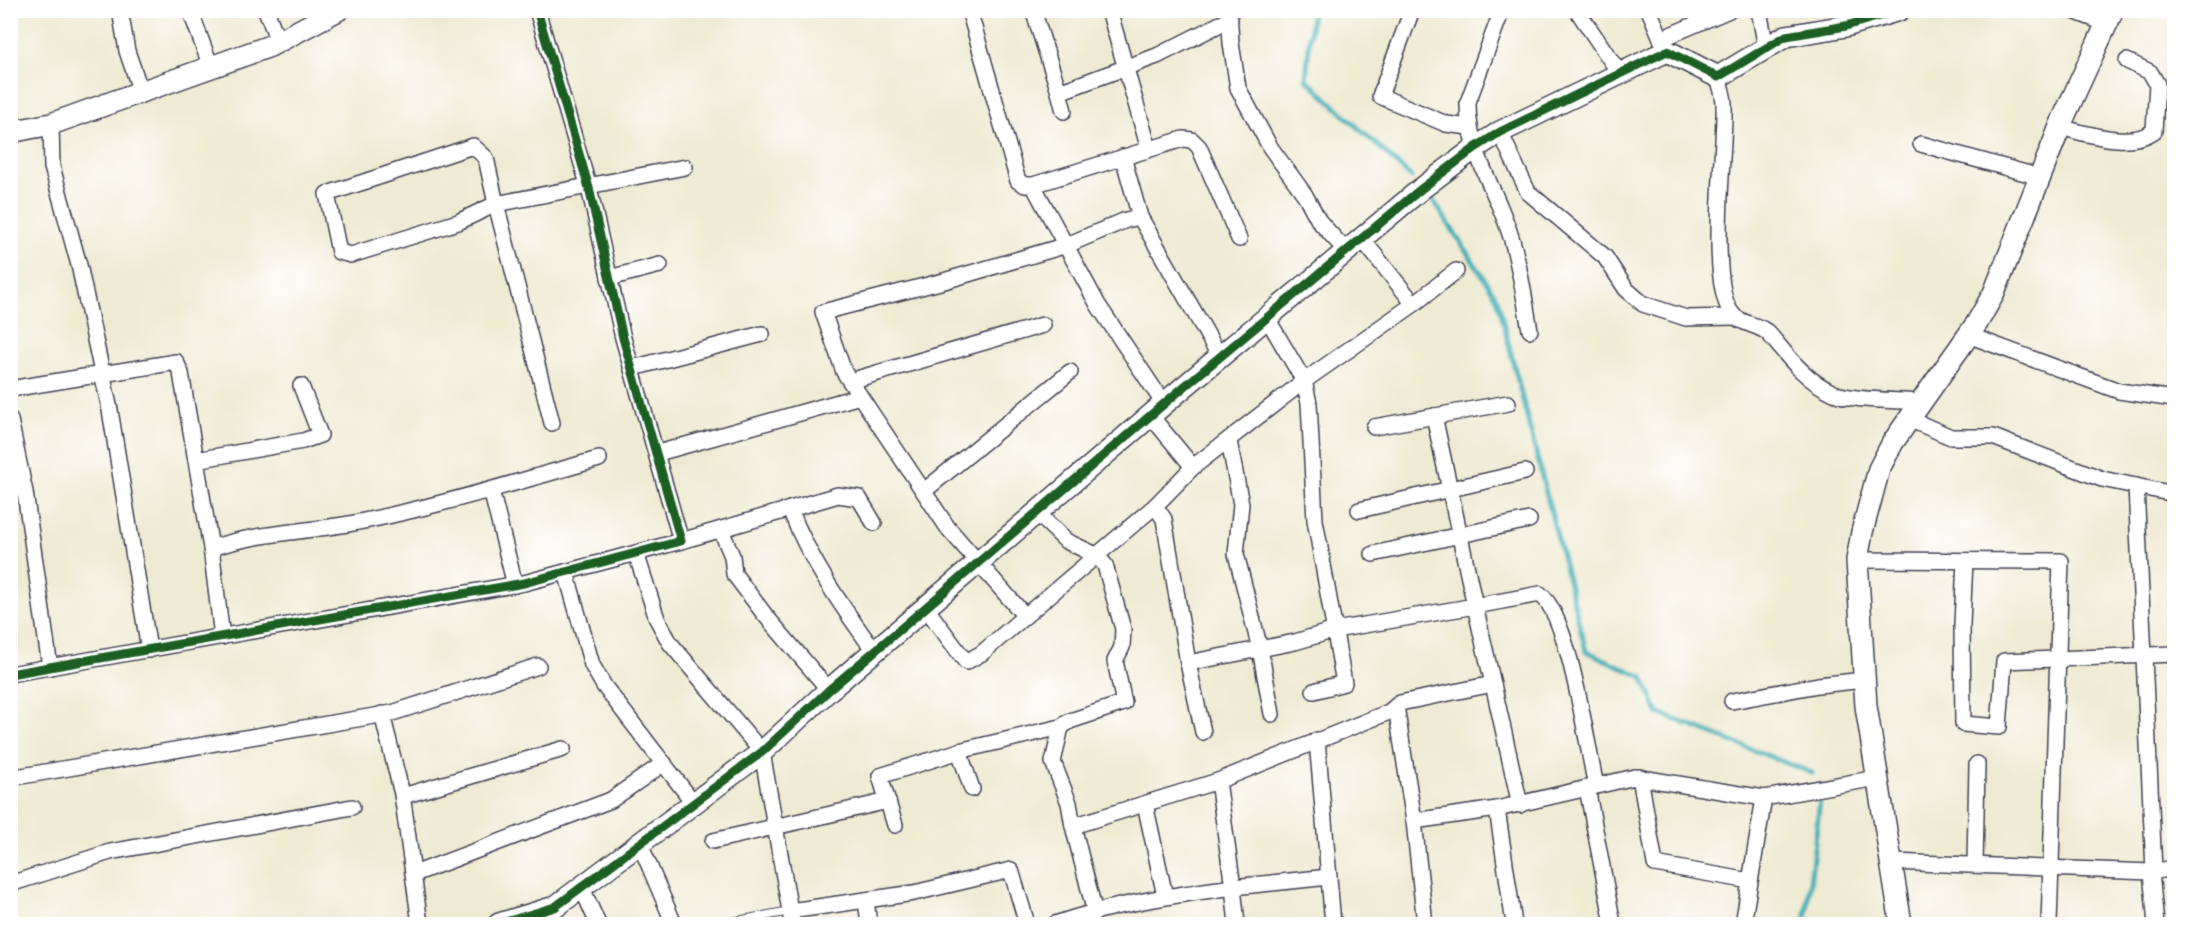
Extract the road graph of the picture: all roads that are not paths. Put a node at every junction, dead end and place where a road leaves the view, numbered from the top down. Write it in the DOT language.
graph roads {
  1 [pos="120,10"];
  2 [pos="190,10"];
  3 [pos="266,10"];
  4 [pos="338,10"];
  5 [pos="537,10"];
  6 [pos="969,10"];
  7 [pos="1033,10"];
  8 [pos="1109,10"];
  9 [pos="1413,10"];
  10 [pos="1502,10"];
  11 [pos="1577,10"];
  12 [pos="1649,10"];
  13 [pos="1728,10"];
  14 [pos="1758,10"];
  15 [pos="1899,10"];
  16 [pos="2079,10"];
  17 [pos="1229,15"];
  18 [pos="2111,16"];
  19 [pos="278,41"];
  20 [pos="1664,45"];
  21 [pos="1766,48"];
  22 [pos="2127,61"];
  23 [pos="211,67"];
  24 [pos="1127,68"];
  25 [pos="1620,74"];
  26 [pos="1718,77"];
  27 [pos="141,92"];
  28 [pos="1059,92"];
  29 [pos="1064,111"];
  30 [pos="51,124"];
  31 [pos="1469,127"];
  32 [pos="2059,127"];
  33 [pos="10,132"];
  34 [pos="1500,132"];
  35 [pos="1921,144"];
  36 [pos="1475,148"];
  37 [pos="1149,149"];
  38 [pos="1124,157"];
  39 [pos="685,167"];
  40 [pos="2040,177"];
  41 [pos="1033,185"];
  42 [pos="589,188"];
  43 [pos="496,204"];
  44 [pos="1140,217"];
  45 [pos="1239,239"];
  46 [pos="1067,245"];
  47 [pos="1354,245"];
  48 [pos="660,265"];
  49 [pos="1456,271"];
  50 [pos="609,278"];
  51 [pos="1414,304"];
  52 [pos="1734,316"];
  53 [pos="1267,318"];
  54 [pos="1043,325"];
  55 [pos="1530,330"];
  56 [pos="762,334"];
  57 [pos="1968,335"];
  58 [pos="1220,357"];
  59 [pos="633,368"];
  60 [pos="1070,372"];
  61 [pos="102,374"];
  62 [pos="850,381"];
  63 [pos="1304,381"];
  64 [pos="301,386"];
  65 [pos="10,389"];
  66 [pos="860,396"];
  67 [pos="2175,399"];
  68 [pos="1508,403"];
  69 [pos="1157,409"];
  70 [pos="1914,411"];
  71 [pos="1434,416"];
  72 [pos="10,420"];
  73 [pos="552,423"];
  74 [pos="1374,427"];
  75 [pos="1229,441"];
  76 [pos="658,453"];
  77 [pos="599,459"];
  78 [pos="196,460"];
  79 [pos="1193,467"];
  80 [pos="1525,472"];
  81 [pos="2136,486"];
  82 [pos="491,490"];
  83 [pos="1450,490"];
  84 [pos="924,491"];
  85 [pos="2175,494"];
  86 [pos="1155,506"];
  87 [pos="790,509"];
  88 [pos="1359,510"];
  89 [pos="1037,513"];
  90 [pos="1529,520"];
  91 [pos="874,524"];
  92 [pos="721,530"];
  93 [pos="1460,534"];
  94 [pos="681,541"];
  95 [pos="210,548"];
  96 [pos="636,553"];
  97 [pos="1374,554"];
  98 [pos="1096,555"];
  99 [pos="1857,560"];
  100 [pos="1965,561"];
  101 [pos="980,562"];
  102 [pos="566,572"];
  103 [pos="515,585"];
  104 [pos="1475,606"];
  105 [pos="926,608"];
  106 [pos="1025,616"];
  107 [pos="1335,630"];
  108 [pos="222,637"];
  109 [pos="1260,649"];
  110 [pos="149,650"];
  111 [pos="875,652"];
  112 [pos="2175,654"];
  113 [pos="2142,655"];
  114 [pos="2058,659"];
  115 [pos="1188,663"];
  116 [pos="538,666"];
  117 [pos="50,668"];
  118 [pos="10,674"];
  119 [pos="1864,680"];
  120 [pos="1493,684"];
  121 [pos="829,690"];
  122 [pos="1314,691"];
  123 [pos="1732,701"];
  124 [pos="1396,706"];
  125 [pos="382,714"];
  126 [pos="1272,714"];
  127 [pos="1061,727"];
  128 [pos="1203,732"];
  129 [pos="1317,740"];
  130 [pos="563,749"];
  131 [pos="959,751"];
  132 [pos="762,752"];
  133 [pos="664,763"];
  134 [pos="1977,764"];
  135 [pos="1640,777"];
  136 [pos="10,778"];
  137 [pos="1877,778"];
  138 [pos="1218,781"];
  139 [pos="1591,787"];
  140 [pos="972,789"];
  141 [pos="403,795"];
  142 [pos="1764,798"];
  143 [pos="888,801"];
  144 [pos="693,802"];
  145 [pos="1145,804"];
  146 [pos="1520,805"];
  147 [pos="352,807"];
  148 [pos="1497,809"];
  149 [pos="1414,821"];
  150 [pos="776,825"];
  151 [pos="895,825"];
  152 [pos="1073,826"];
  153 [pos="713,841"];
  154 [pos="640,844"];
  155 [pos="1891,862"];
  156 [pos="1975,866"];
  157 [pos="2175,868"];
  158 [pos="2052,870"];
  159 [pos="2153,871"];
  160 [pos="414,874"];
  161 [pos="1329,877"];
  162 [pos="1750,880"];
  163 [pos="10,884"];
  164 [pos="1233,887"];
  165 [pos="582,888"];
  166 [pos="1165,896"];
  167 [pos="866,900"];
  168 [pos="1095,912"];
  169 [pos="791,918"];
  170 [pos="732,922"];
  171 [pos="420,924"];
  172 [pos="499,924"];
  173 [pos="598,924"];
  174 [pos="674,924"];
  175 [pos="869,924"];
  176 [pos="1027,924"];
  177 [pos="1055,924"];
  178 [pos="1237,924"];
  179 [pos="1333,924"];
  180 [pos="1425,924"];
  181 [pos="1514,924"];
  182 [pos="1613,924"];
  183 [pos="1743,924"];
  184 [pos="1901,924"];
  185 [pos="2049,924"];
  186 [pos="2156,924"];
  1 -- 27 [label="street"];
  2 -- 23 [label="street"];
  3 -- 19 [label="street"];
  4 -- 19 [label="street"];
  5 -- 42 [label="street"];
  6 -- 41 [label="street"];
  7 -- 28 [label="street"];
  8 -- 24 [label="street"];
  9 -- 31 [label="street"];
  10 -- 31 [label="street"];
  11 -- 25 [label="street"];
  12 -- 20 [label="street"];
  13 -- 20 [label="street"];
  14 -- 21 [label="street"];
  15 -- 21 [label="street"];
  16 -- 18 [label="street"];
  17 -- 24 [label="street"];
  17 -- 47 [label="street"];
  18 -- 32 [label="street"];
  19 -- 23 [label="street"];
  20 -- 25 [label="street"];
  20 -- 26 [label="street"];
  21 -- 26 [label="street"];
  22 -- 32 [label="street"];
  23 -- 27 [label="street"];
  24 -- 28 [label="street"];
  24 -- 37 [label="street"];
  25 -- 34 [label="street"];
  26 -- 52 [label="street"];
  27 -- 30 [label="street"];
  28 -- 29 [label="street"];
  30 -- 33 [label="street"];
  30 -- 61 [label="street"];
  31 -- 36 [label="street"];
  32 -- 40 [label="street"];
  34 -- 36 [label="street"];
  34 -- 52 [label="street"];
  35 -- 40 [label="street"];
  36 -- 47 [label="street"];
  36 -- 55 [label="street"];
  37 -- 38 [label="street"];
  37 -- 45 [label="street"];
  38 -- 41 [label="street"];
  38 -- 44 [label="street"];
  39 -- 42 [label="street"];
  40 -- 57 [label="street"];
  41 -- 46 [label="street"];
  42 -- 43 [label="street"];
  42 -- 50 [label="street"];
  43 -- 43 [label="street"];
  43 -- 73 [label="street"];
  44 -- 46 [label="street"];
  44 -- 58 [label="street"];
  46 -- 62 [label="street"];
  46 -- 69 [label="street"];
  47 -- 51 [label="street"];
  47 -- 53 [label="street"];
  48 -- 50 [label="street"];
  49 -- 51 [label="street"];
  50 -- 59 [label="street"];
  51 -- 63 [label="street"];
  52 -- 70 [label="street"];
  53 -- 58 [label="street"];
  53 -- 63 [label="street"];
  54 -- 62 [label="street"];
  56 -- 59 [label="street"];
  57 -- 67 [label="street"];
  57 -- 70 [label="street"];
  58 -- 69 [label="street"];
  59 -- 76 [label="street"];
  60 -- 84 [label="street"];
  61 -- 65 [label="street"];
  61 -- 78 [label="street"];
  61 -- 110 [label="street"];
  62 -- 66 [label="street"];
  63 -- 75 [label="street"];
  63 -- 107 [label="street"];
  64 -- 78 [label="street"];
  66 -- 76 [label="street"];
  66 -- 84 [label="street"];
  68 -- 71 [label="street"];
  69 -- 79 [label="street"];
  69 -- 89 [label="street"];
  70 -- 81 [label="street"];
  70 -- 99 [label="street"];
  71 -- 74 [label="street"];
  71 -- 83 [label="street"];
  72 -- 117 [label="street"];
  75 -- 79 [label="street"];
  75 -- 109 [label="street"];
  76 -- 94 [label="street"];
  77 -- 82 [label="street"];
  78 -- 95 [label="street"];
  79 -- 86 [label="street"];
  80 -- 83 [label="street"];
  81 -- 85 [label="street"];
  81 -- 113 [label="street"];
  82 -- 95 [label="street"];
  82 -- 103 [label="street"];
  83 -- 88 [label="street"];
  83 -- 93 [label="street"];
  84 -- 101 [label="street"];
  86 -- 98 [label="street"];
  86 -- 115 [label="street"];
  87 -- 91 [label="street"];
  87 -- 92 [label="street"];
  87 -- 111 [label="street"];
  89 -- 98 [label="street"];
  89 -- 101 [label="street"];
  90 -- 93 [label="street"];
  92 -- 94 [label="street"];
  92 -- 121 [label="street"];
  93 -- 97 [label="street"];
  93 -- 104 [label="street"];
  94 -- 96 [label="street"];
  95 -- 108 [label="street"];
  96 -- 102 [label="street"];
  96 -- 132 [label="street"];
  98 -- 106 [label="street"];
  98 -- 127 [label="street"];
  99 -- 100 [label="street"];
  99 -- 119 [label="street"];
  100 -- 114 [label="street"];
  100 -- 114 [label="street"];
  101 -- 105 [label="street"];
  101 -- 106 [label="street"];
  102 -- 103 [label="street"];
  102 -- 133 [label="street"];
  103 -- 108 [label="street"];
  104 -- 107 [label="street"];
  104 -- 120 [label="street"];
  104 -- 139 [label="street"];
  105 -- 106 [label="street"];
  105 -- 111 [label="street"];
  107 -- 109 [label="street"];
  107 -- 122 [label="street"];
  108 -- 110 [label="street"];
  109 -- 115 [label="street"];
  109 -- 126 [label="street"];
  110 -- 117 [label="street"];
  111 -- 121 [label="street"];
  112 -- 113 [label="street"];
  113 -- 114 [label="street"];
  113 -- 159 [label="street"];
  114 -- 158 [label="street"];
  115 -- 128 [label="street"];
  116 -- 125 [label="street"];
  117 -- 118 [label="street"];
  119 -- 123 [label="street"];
  119 -- 137 [label="street"];
  120 -- 124 [label="street"];
  120 -- 146 [label="street"];
  121 -- 132 [label="street"];
  124 -- 129 [label="street"];
  124 -- 149 [label="street"];
  125 -- 136 [label="street"];
  125 -- 141 [label="street"];
  127 -- 131 [label="street"];
  127 -- 152 [label="street"];
  129 -- 138 [label="street"];
  129 -- 161 [label="street"];
  130 -- 141 [label="street"];
  131 -- 140 [label="street"];
  131 -- 143 [label="street"];
  132 -- 144 [label="street"];
  132 -- 150 [label="street"];
  133 -- 144 [label="street"];
  133 -- 160 [label="street"];
  134 -- 156 [label="street"];
  135 -- 139 [label="street"];
  135 -- 142 [label="street"];
  135 -- 162 [label="street"];
  137 -- 142 [label="street"];
  137 -- 155 [label="street"];
  138 -- 145 [label="street"];
  138 -- 164 [label="street"];
  139 -- 146 [label="street"];
  139 -- 182 [label="street"];
  141 -- 160 [label="street"];
  142 -- 162 [label="street"];
  143 -- 150 [label="street"];
  143 -- 151 [label="street"];
  144 -- 154 [label="street"];
  145 -- 152 [label="street"];
  145 -- 166 [label="street"];
  146 -- 148 [label="street"];
  147 -- 163 [label="street"];
  148 -- 149 [label="street"];
  148 -- 181 [label="street"];
  149 -- 180 [label="street"];
  150 -- 153 [label="street"];
  150 -- 169 [label="street"];
  152 -- 168 [label="street"];
  154 -- 165 [label="street"];
  154 -- 174 [label="street"];
  155 -- 156 [label="street"];
  155 -- 184 [label="street"];
  156 -- 158 [label="street"];
  157 -- 159 [label="street"];
  158 -- 159 [label="street"];
  158 -- 185 [label="street"];
  159 -- 186 [label="street"];
  160 -- 171 [label="street"];
  161 -- 164 [label="street"];
  161 -- 179 [label="street"];
  162 -- 183 [label="street"];
  164 -- 166 [label="street"];
  164 -- 178 [label="street"];
  165 -- 172 [label="street"];
  165 -- 173 [label="street"];
  166 -- 168 [label="street"];
  167 -- 169 [label="street"];
  167 -- 175 [label="street"];
  167 -- 176 [label="street"];
  168 -- 177 [label="street"];
  169 -- 170 [label="lane"];
}
